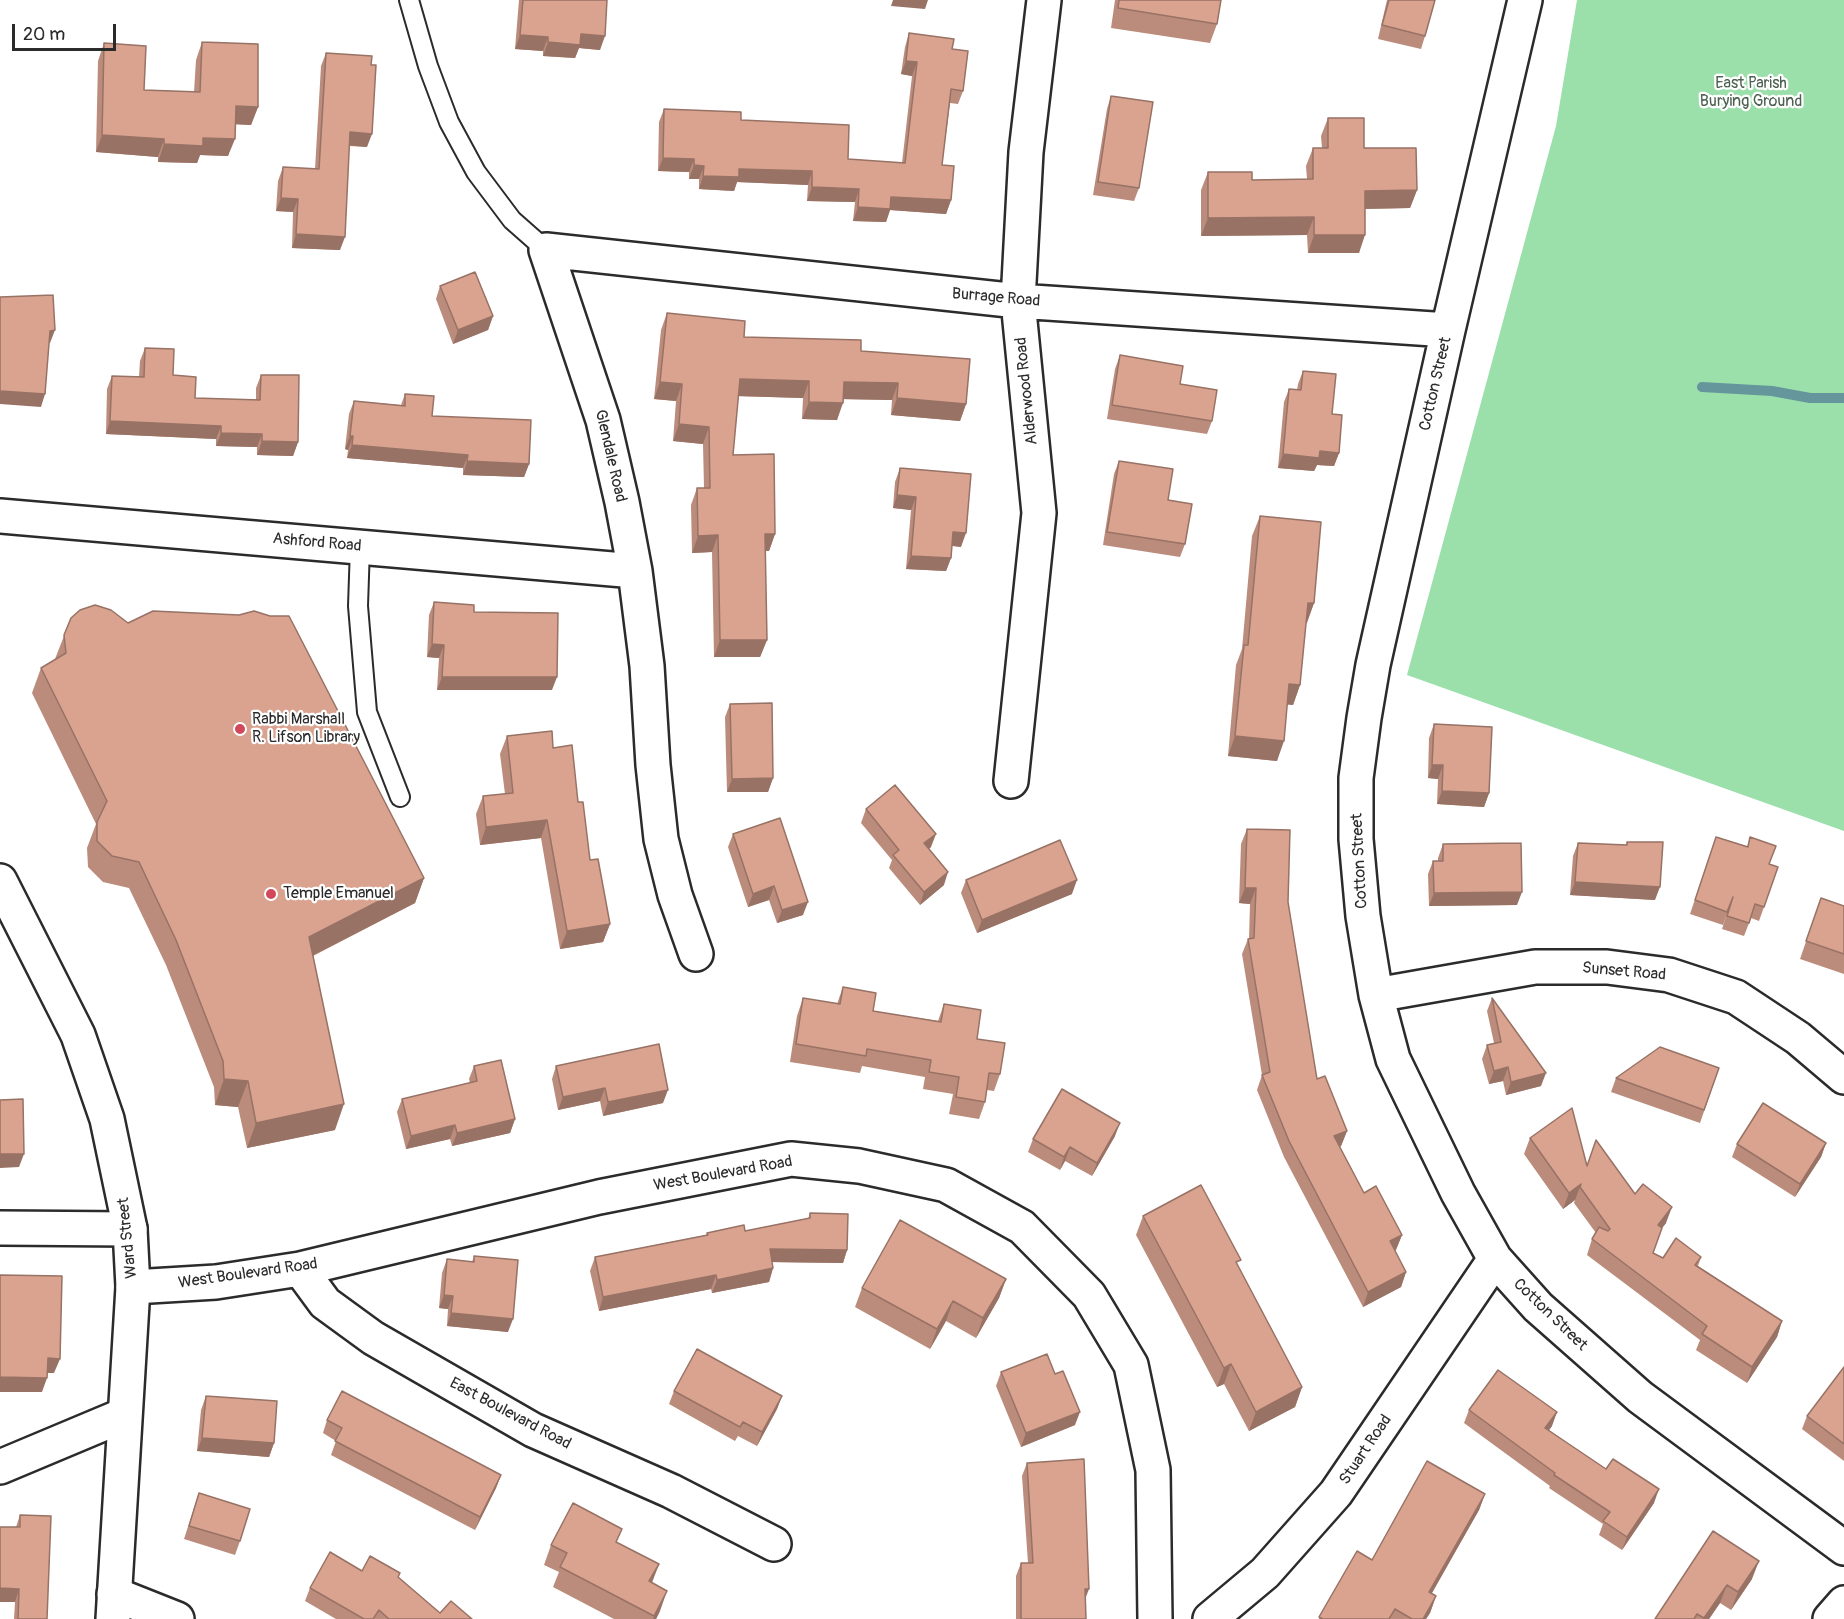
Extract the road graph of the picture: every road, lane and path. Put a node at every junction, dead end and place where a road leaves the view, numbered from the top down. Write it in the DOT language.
graph roads {
  1 [pos="409,0"];
  2 [pos="1044,0"];
  3 [pos="1525,0"];
  4 [pos="546,250"];
  5 [pos="1018,301"];
  6 [pos="1448,330"];
  7 [pos="0,516"];
  8 [pos="360,547"];
  9 [pos="635,571"];
  10 [pos="1011,781"];
  11 [pos="400,797"];
  12 [pos="0,881"];
  13 [pos="696,954"];
  14 [pos="1376,995"];
  15 [pos="1844,1077"];
  16 [pos="0,1228"];
  17 [pos="130,1229"];
  18 [pos="1495,1259"];
  19 [pos="300,1269"];
  20 [pos="133,1287"];
  21 [pos="124,1415"];
  22 [pos="0,1467"];
  23 [pos="774,1544"];
  24 [pos="1844,1548"];
  25 [pos="1844,1603"];
  26 [pos="114,1606"];
  27 [pos="177,1619"];
  28 [pos="1155,1619"];
  29 [pos="1210,1619"];
  30 [pos="1830,1619"];
  1 -- 4 [label="lane"];
  2 -- 5 [label="street, Alderwood Road"];
  3 -- 6 [label="street, Cotton Street"];
  4 -- 5 [label="street, Burrage Road"];
  4 -- 9 [label="street, Glendale Road"];
  5 -- 6 [label="street, Burrage Road"];
  5 -- 10 [label="street, Alderwood Road"];
  6 -- 14 [label="street, Cotton Street"];
  7 -- 8 [label="street, Ashford Road"];
  8 -- 9 [label="street, Ashford Road"];
  8 -- 11 [label="lane"];
  9 -- 13 [label="street, Glendale Road"];
  12 -- 17 [label="street, Ward Street"];
  14 -- 15 [label="street, Sunset Road"];
  14 -- 18 [label="street, Cotton Street"];
  16 -- 17 [label="street"];
  17 -- 20 [label="street, Ward Street"];
  18 -- 24 [label="street, Cotton Street"];
  18 -- 29 [label="street, Stuart Road"];
  19 -- 20 [label="street, West Boulevard Road"];
  19 -- 23 [label="street, East Boulevard Road"];
  19 -- 28 [label="street, West Boulevard Road"];
  20 -- 21 [label="street, Ward Street"];
  21 -- 22 [label="street"];
  21 -- 26 [label="street, Ward Street"];
  25 -- 30 [label="street"];
  26 -- 27 [label="street"];
}
